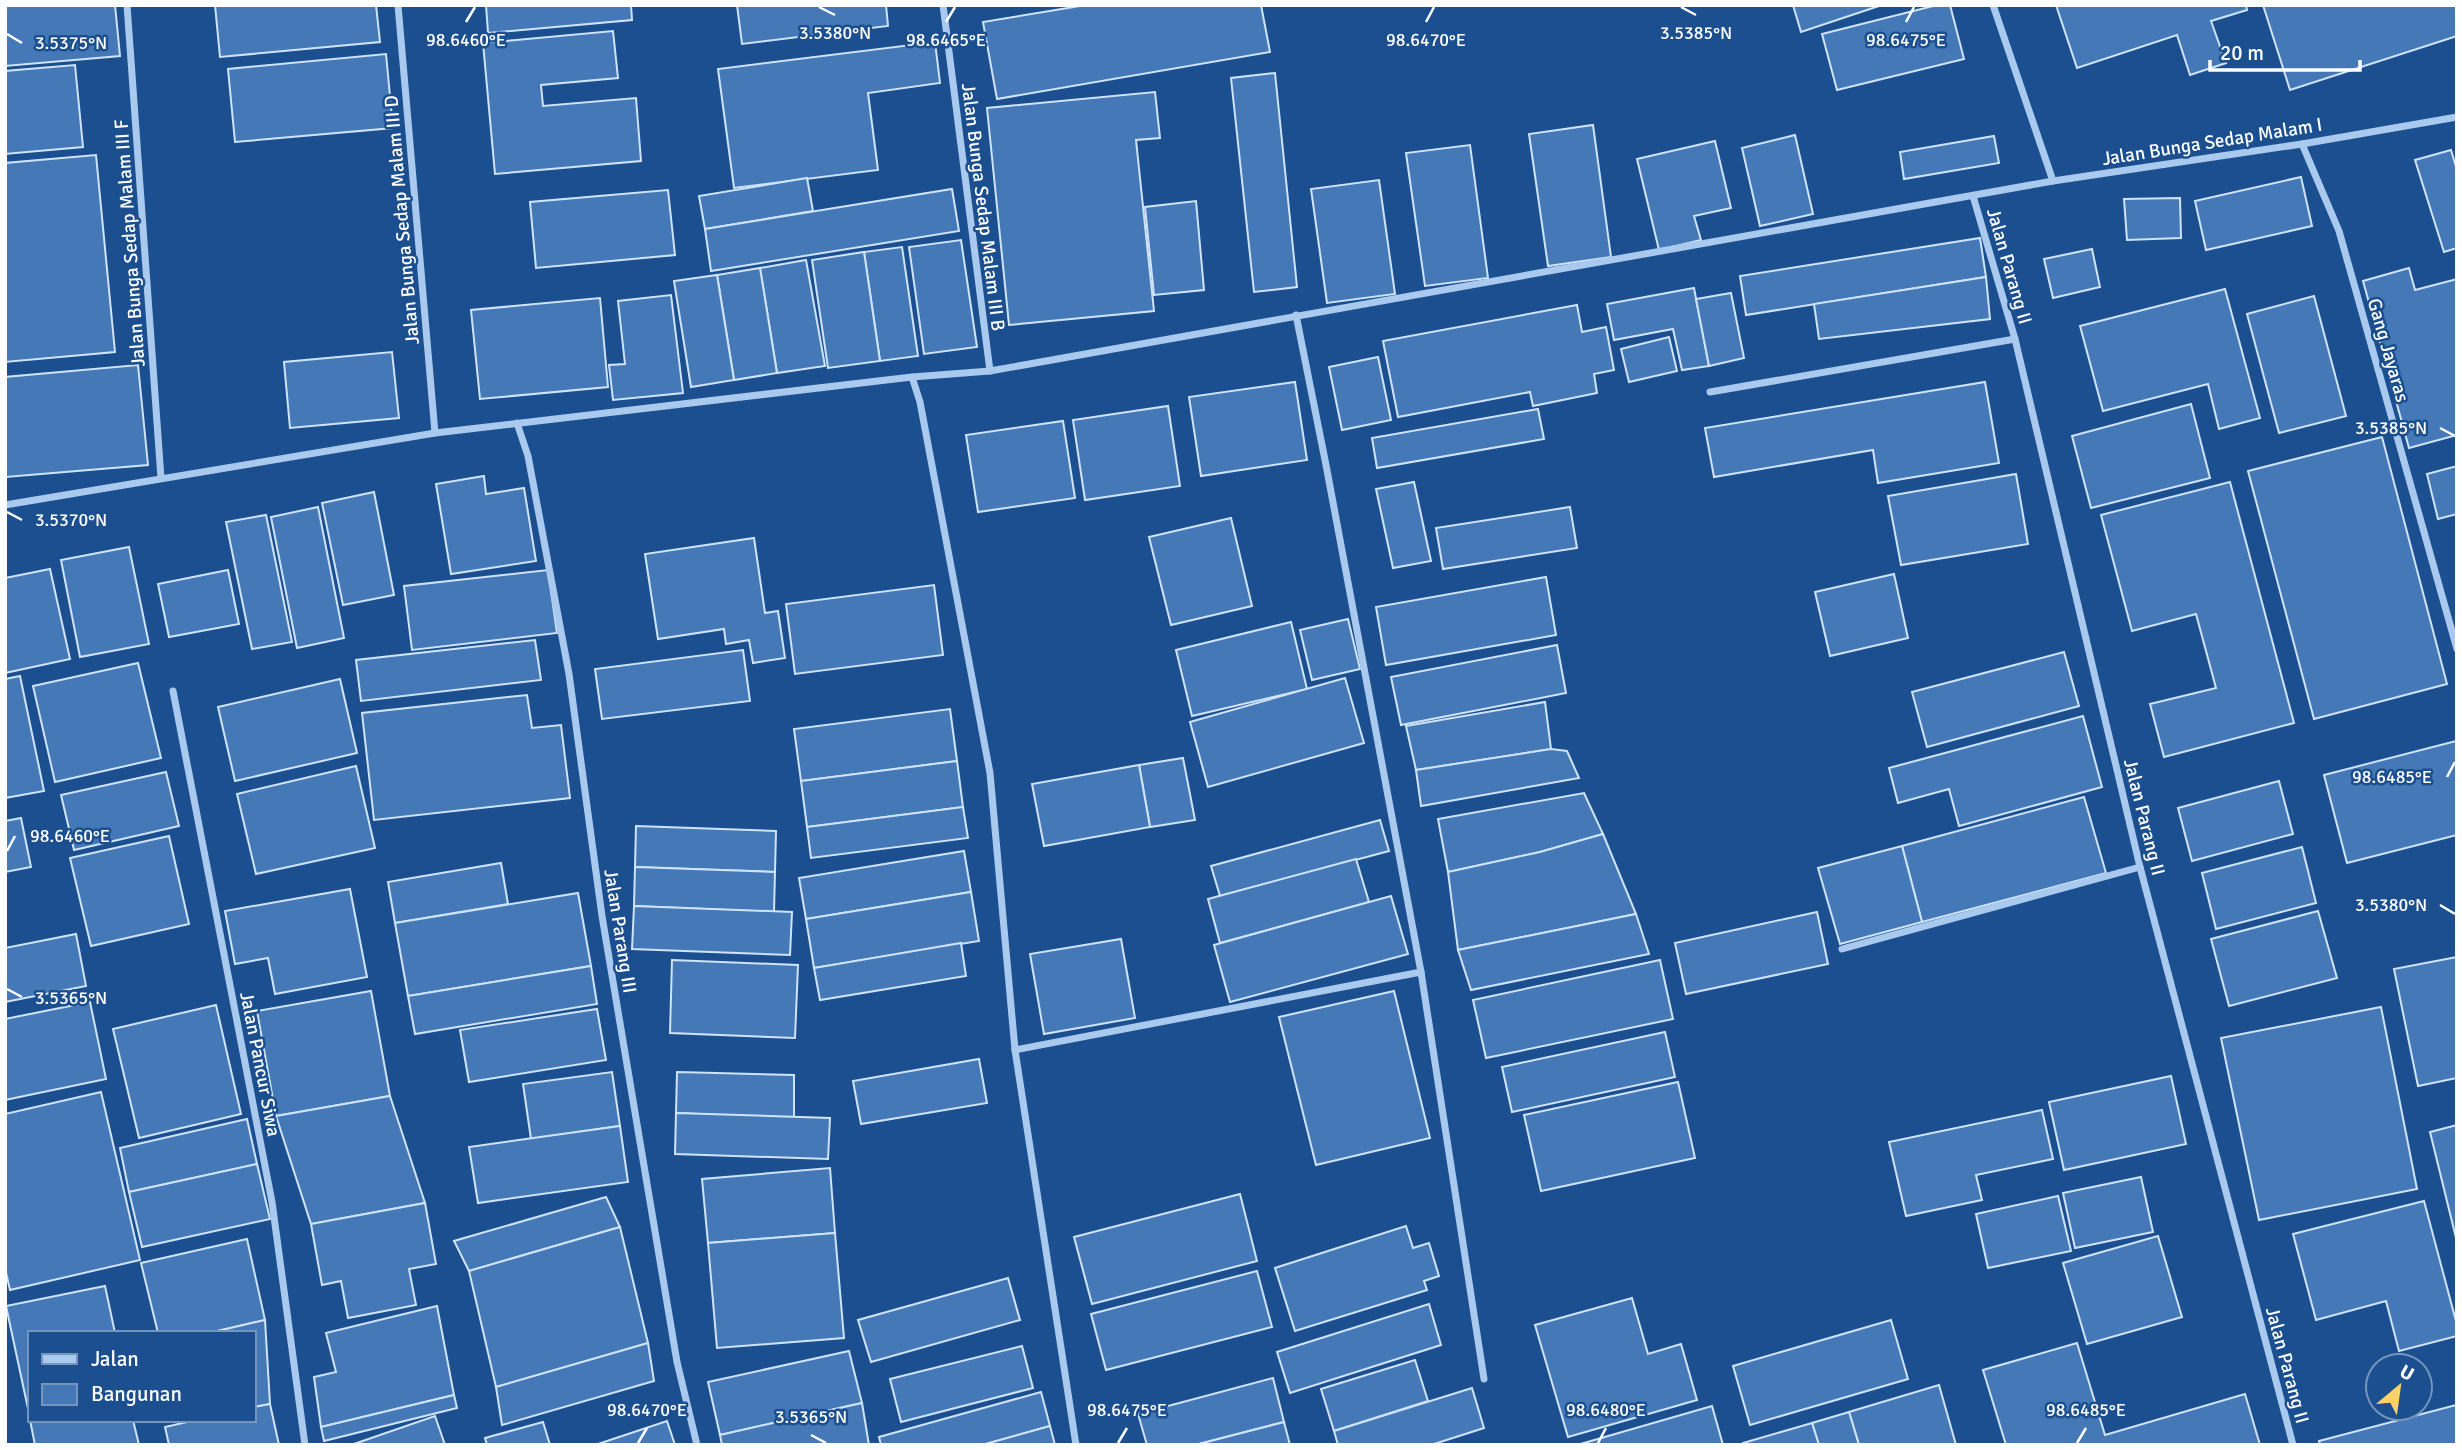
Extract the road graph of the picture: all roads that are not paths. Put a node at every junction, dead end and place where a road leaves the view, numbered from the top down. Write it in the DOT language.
graph roads {
  1 [pos="127,5"];
  2 [pos="398,5"];
  3 [pos="943,5"];
  4 [pos="1993,5"];
  5 [pos="2457,117"];
  6 [pos="2302,144"];
  7 [pos="2053,181"];
  8 [pos="1973,195"];
  9 [pos="1296,315"];
  10 [pos="2015,339"];
  11 [pos="989,372"];
  12 [pos="912,377"];
  13 [pos="1710,392"];
  14 [pos="517,423"];
  15 [pos="435,433"];
  16 [pos="161,478"];
  17 [pos="5,505"];
  18 [pos="2457,649"];
  19 [pos="173,691"];
  20 [pos="2140,867"];
  21 [pos="1842,949"];
  22 [pos="1421,972"];
  23 [pos="1015,1050"];
  24 [pos="1484,1379"];
  25 [pos="305,1445"];
  26 [pos="697,1445"];
  27 [pos="1076,1445"];
  28 [pos="2293,1445"];
  1 -- 16 [label="street, Jalan Bunga Sedap Malam III F"];
  2 -- 15 [label="street, Jalan Bunga Sedap Malam III D"];
  3 -- 11 [label="street, Jalan Bunga Sedap Malam III B"];
  4 -- 7 [label="street"];
  5 -- 6 [label="street, Jalan Bunga Sedap Malam I"];
  6 -- 7 [label="street, Jalan Bunga Sedap Malam I"];
  6 -- 18 [label="street, Gang Jayaras"];
  7 -- 8 [label="street, Jalan Bunga Sedap Malam I"];
  8 -- 9 [label="street, Jalan Bunga Sedap Malam I"];
  8 -- 10 [label="street, Jalan Parang II"];
  9 -- 11 [label="street, Jalan Bunga Sedap Malam I"];
  9 -- 22 [label="street"];
  10 -- 13 [label="street"];
  10 -- 20 [label="street, Jalan Parang II"];
  11 -- 12 [label="street, Jalan Bunga Sedap Malam I"];
  12 -- 14 [label="street, Jalan Bunga Sedap Malam I"];
  12 -- 23 [label="street"];
  14 -- 15 [label="street, Jalan Bunga Sedap Malam I"];
  14 -- 26 [label="street, Jalan Parang III"];
  15 -- 16 [label="street, Jalan Bunga Sedap Malam I"];
  16 -- 17 [label="street, Jalan Bunga Sedap Malam I"];
  19 -- 25 [label="street, Jalan Pancur Siwa"];
  20 -- 21 [label="street"];
  20 -- 28 [label="street, Jalan Parang II"];
  22 -- 23 [label="street"];
  22 -- 24 [label="street"];
  23 -- 27 [label="street"];
}
